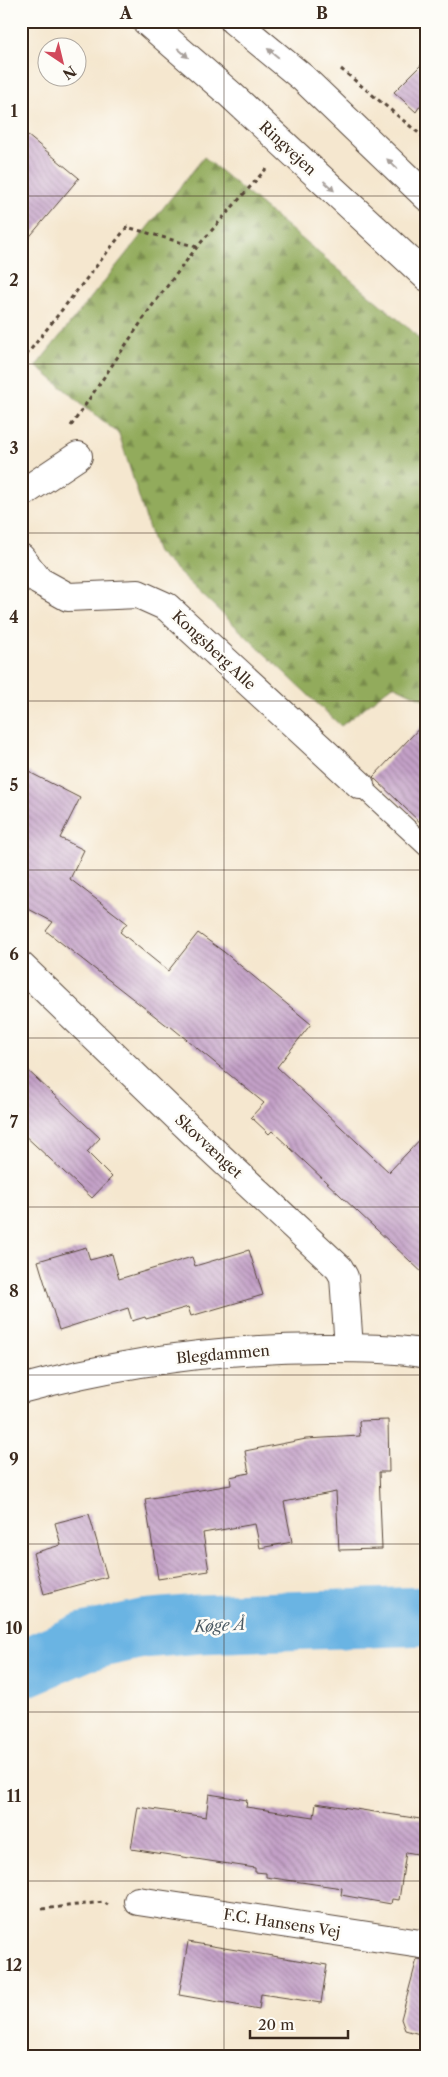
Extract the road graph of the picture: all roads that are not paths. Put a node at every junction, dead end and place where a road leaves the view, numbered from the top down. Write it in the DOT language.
graph roads {
  1 [pos="146,21"];
  2 [pos="234,21"];
  3 [pos="427,197"];
  4 [pos="427,276"];
  5 [pos="78,456"];
  6 [pos="21,494"];
  7 [pos="21,558"];
  8 [pos="360,785"];
  9 [pos="427,847"];
  10 [pos="21,966"];
  11 [pos="349,1348"];
  12 [pos="427,1354"];
  13 [pos="21,1389"];
  14 [pos="138,1902"];
  15 [pos="427,1945"];
  1 -- 4 [label="street, Ringvejen, one-way"];
  3 -- 2 [label="street, one-way"];
  5 -- 6 [label="street"];
  7 -- 8 [label="street, Kongsberg Alle"];
  8 -- 9 [label="lane"];
  10 -- 11 [label="street, Skovvænget"];
  11 -- 12 [label="street, Blegdammen"];
  11 -- 13 [label="street, Blegdammen"];
  14 -- 15 [label="street, F.C. Hansens Vej"];
}
